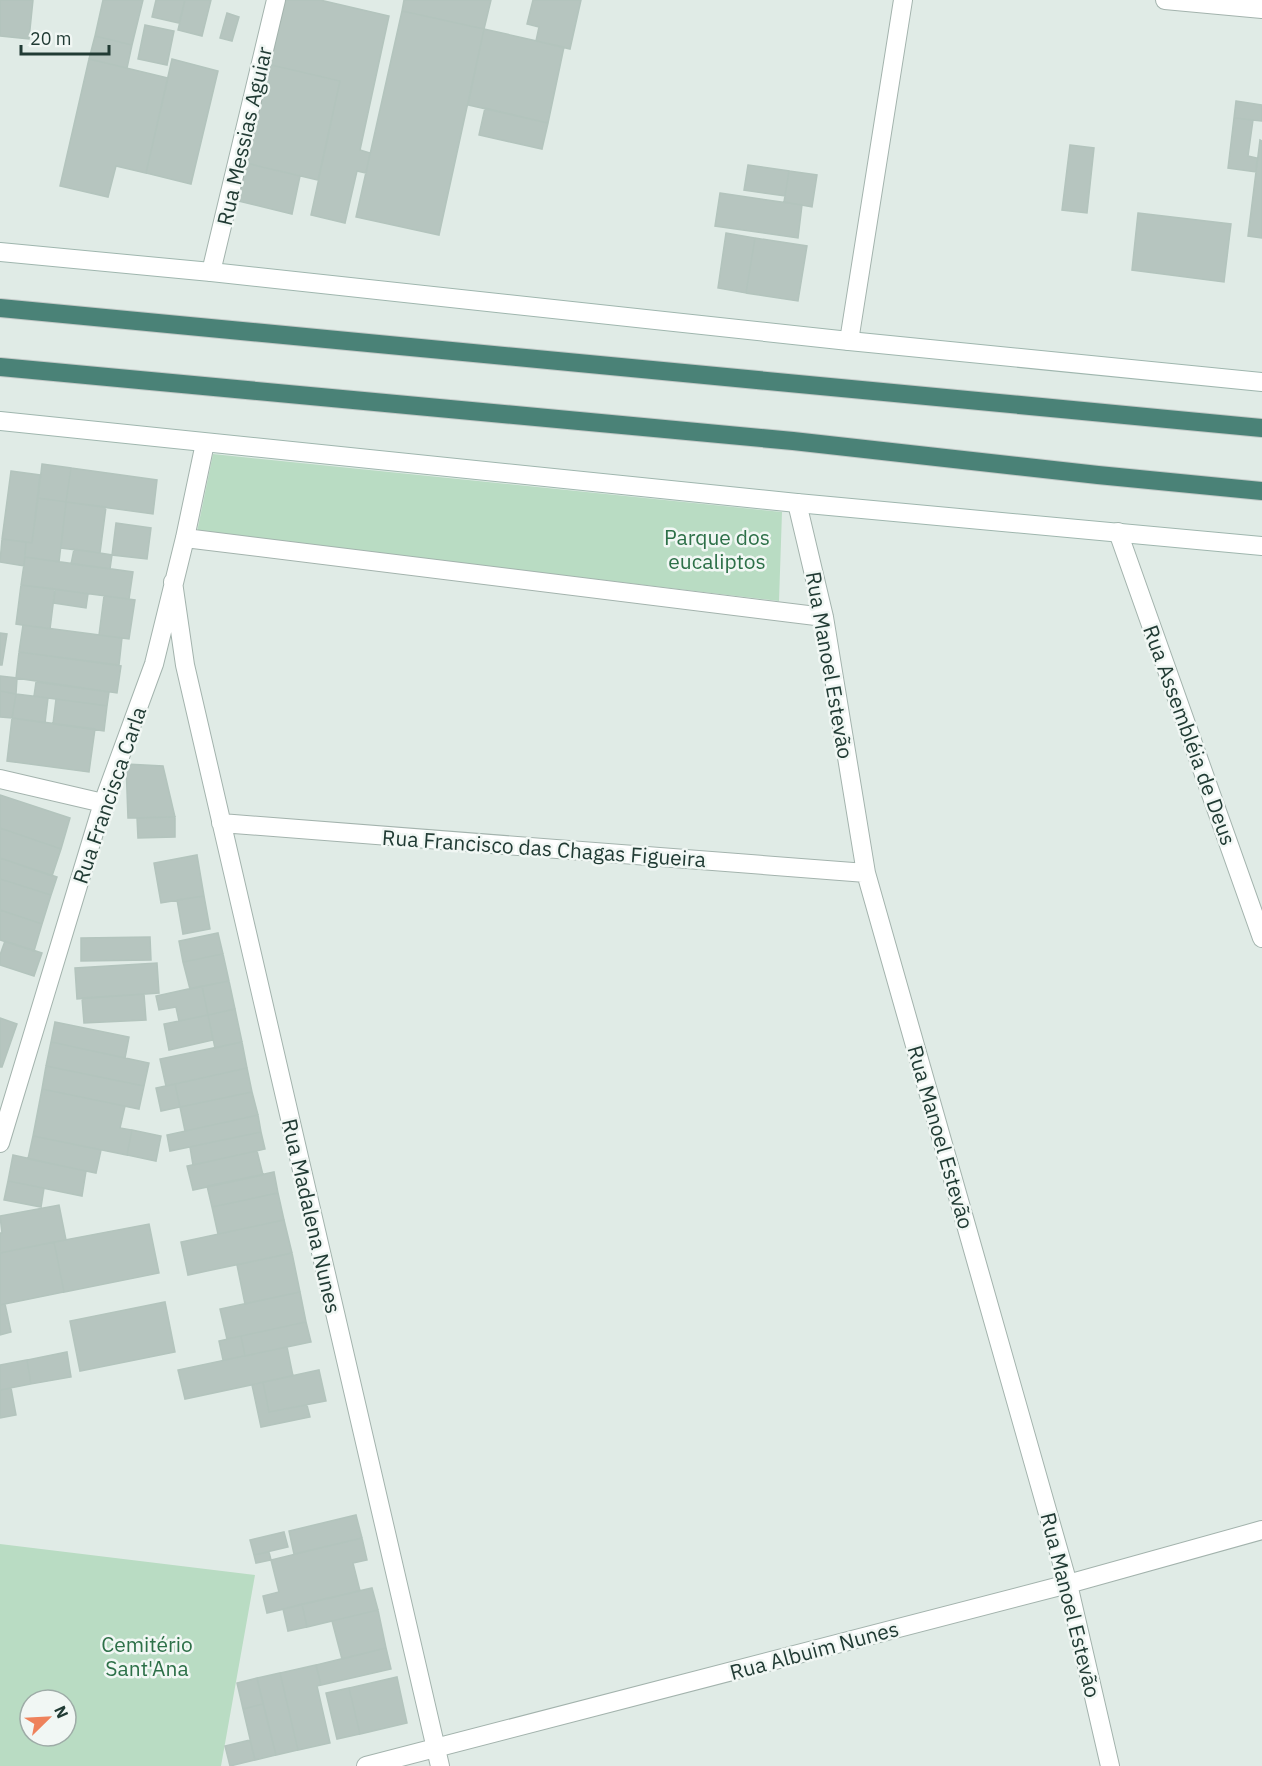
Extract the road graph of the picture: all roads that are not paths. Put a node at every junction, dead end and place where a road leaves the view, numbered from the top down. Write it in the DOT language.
graph roads {
  1 [pos="276,0"];
  2 [pos="903,0"];
  3 [pos="1165,0"];
  4 [pos="1262,9"];
  5 [pos="0,252"];
  6 [pos="211,272"];
  7 [pos="0,308"];
  8 [pos="849,341"];
  9 [pos="0,367"];
  10 [pos="1262,381"];
  11 [pos="0,421"];
  12 [pos="1262,428"];
  13 [pos="206,443"];
  14 [pos="1262,491"];
  15 [pos="797,502"];
  16 [pos="1118,532"];
  17 [pos="185,538"];
  18 [pos="1262,546"];
  19 [pos="173,582"];
  20 [pos="824,617"];
  21 [pos="154,664"];
  22 [pos="185,665"];
  23 [pos="0,779"];
  24 [pos="103,803"];
  25 [pos="221,823"];
  26 [pos="867,873"];
  27 [pos="1262,938"];
  28 [pos="1,1133"];
  29 [pos="1262,1530"];
  30 [pos="1068,1584"];
  31 [pos="438,1757"];
  32 [pos="366,1766"];
  33 [pos="1110,1766"];
  1 -- 6 [label="street, Rua Messias Aguiar"];
  2 -- 8 [label="street"];
  3 -- 4 [label="street"];
  5 -- 6 [label="street"];
  6 -- 8 [label="street"];
  7 -- 12 [label="highway"];
  8 -- 10 [label="street"];
  9 -- 14 [label="highway"];
  11 -- 13 [label="street"];
  13 -- 15 [label="street"];
  13 -- 17 [label="street, Rua Francisca Carla"];
  15 -- 16 [label="street"];
  15 -- 20 [label="street, Rua Manoel Estevão"];
  16 -- 18 [label="street"];
  16 -- 27 [label="street, Rua Assembléia de Deus"];
  17 -- 19 [label="street, Rua Francisca Carla"];
  17 -- 20 [label="street"];
  19 -- 21 [label="street, Rua Francisca Carla"];
  19 -- 22 [label="street, Rua Madalena Nunes"];
  20 -- 26 [label="street, Rua Manoel Estevão"];
  21 -- 22 [label="street"];
  21 -- 24 [label="street, Rua Francisca Carla"];
  22 -- 25 [label="street, Rua Madalena Nunes"];
  23 -- 24 [label="street"];
  24 -- 28 [label="street, Rua Francisca Carla"];
  25 -- 26 [label="street, Rua Francisco das Chagas Figueira"];
  25 -- 31 [label="street, Rua Madalena Nunes"];
  26 -- 30 [label="street, Rua Manoel Estevão"];
  29 -- 30 [label="street, Rua Albuim Nunes"];
  30 -- 31 [label="street, Rua Albuim Nunes"];
  30 -- 33 [label="street, Rua Manoel Estevão"];
  31 -- 32 [label="street, Rua Albuim Nunes"];
}
